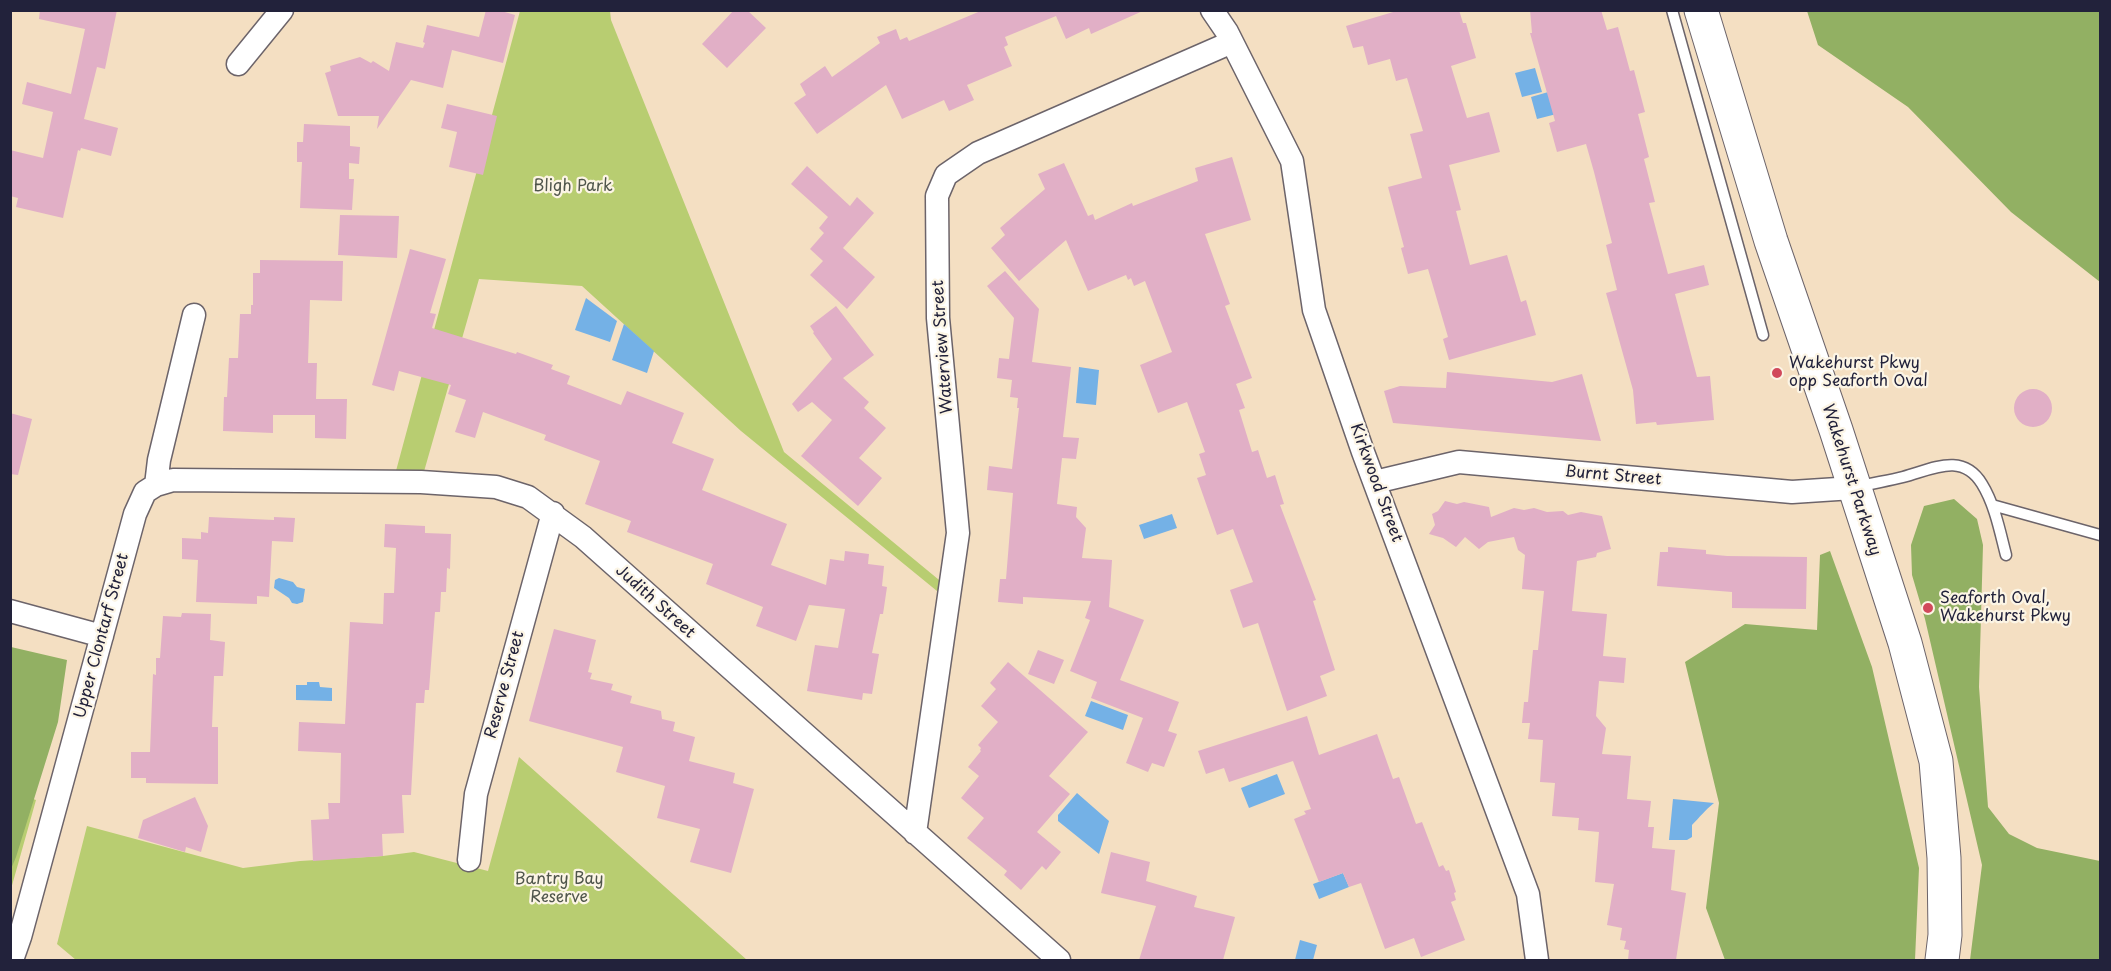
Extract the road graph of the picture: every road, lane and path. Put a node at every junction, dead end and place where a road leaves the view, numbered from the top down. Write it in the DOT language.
graph roads {
  1 [pos="282,10"];
  2 [pos="1212,10"];
  3 [pos="1672,10"];
  4 [pos="1701,10"];
  5 [pos="1232,42"];
  6 [pos="238,64"];
  7 [pos="194,315"];
  8 [pos="1764,335"];
  9 [pos="1374,482"];
  10 [pos="156,485"];
  11 [pos="1853,488"];
  12 [pos="1992,505"];
  13 [pos="553,513"];
  14 [pos="2100,535"];
  15 [pos="2007,555"];
  16 [pos="10,611"];
  17 [pos="102,636"];
  18 [pos="915,833"];
  19 [pos="469,860"];
  20 [pos="12,960"];
  21 [pos="1059,960"];
  22 [pos="1537,960"];
  23 [pos="1942,960"];
  1 -- 6 [label="street"];
  2 -- 5 [label="street, Kirkwood Street"];
  3 -- 8 [label="lane"];
  4 -- 11 [label="main road, Wakehurst Parkway"];
  5 -- 9 [label="street, Kirkwood Street"];
  5 -- 18 [label="street, Waterview Street"];
  7 -- 10 [label="street"];
  9 -- 11 [label="street, Burnt Street"];
  9 -- 22 [label="street, Kirkwood Street"];
  10 -- 13 [label="street, Judith Street"];
  10 -- 17 [label="street, Upper Clontarf Street"];
  11 -- 12 [label="lane"];
  11 -- 23 [label="main road, Wakehurst Parkway"];
  12 -- 14 [label="lane"];
  12 -- 15 [label="lane"];
  13 -- 18 [label="street, Judith Street"];
  13 -- 19 [label="street, Reserve Street"];
  16 -- 17 [label="street"];
  17 -- 20 [label="street, Upper Clontarf Street"];
  18 -- 21 [label="street, Judith Street"];
}
